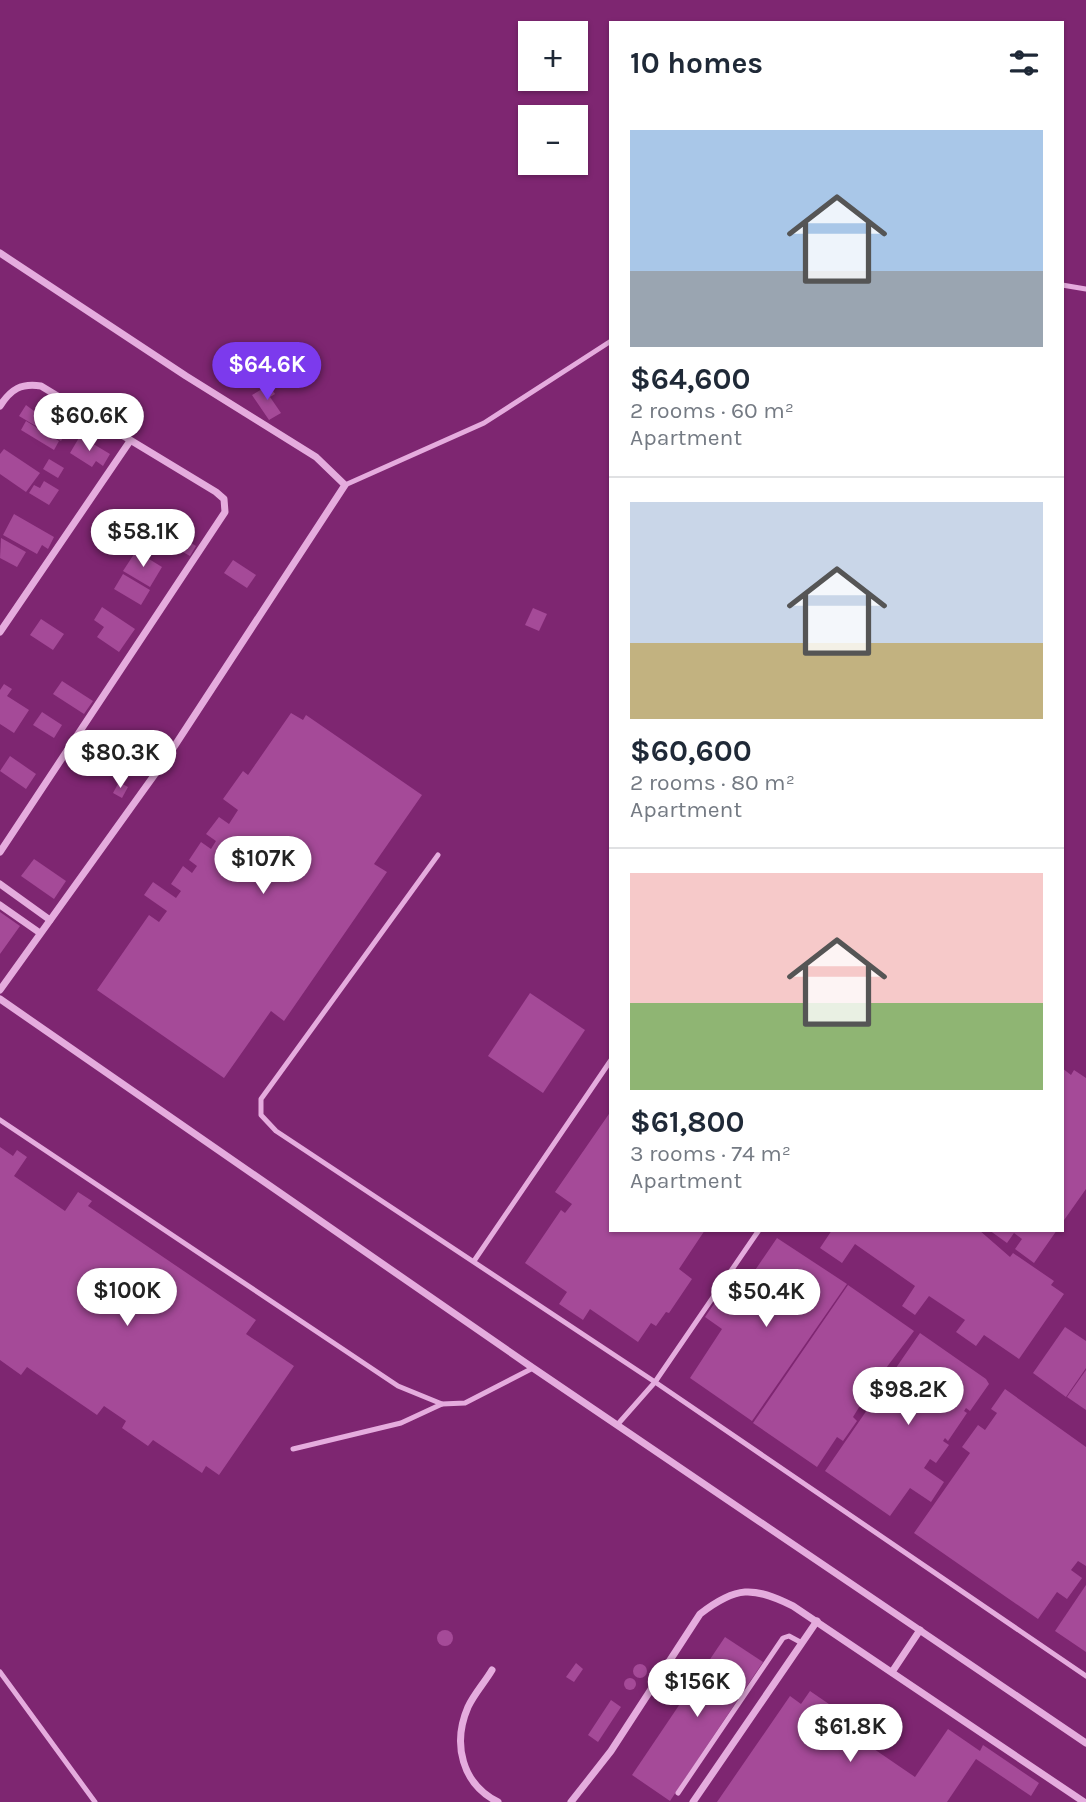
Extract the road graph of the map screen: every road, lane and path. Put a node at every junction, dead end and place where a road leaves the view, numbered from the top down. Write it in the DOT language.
graph roads {
  1 [pos="0,253"];
  2 [pos="1064,285"];
  3 [pos="1086,289"];
  4 [pos="609,342"];
  5 [pos="0,406"];
  6 [pos="130,441"];
  7 [pos="345,485"];
  8 [pos="0,632"];
  9 [pos="0,852"];
  10 [pos="438,855"];
  11 [pos="0,884"];
  12 [pos="0,905"];
  13 [pos="50,920"];
  14 [pos="40,933"];
  15 [pos="0,990"];
  16 [pos="0,999"];
  17 [pos="609,1063"];
  18 [pos="0,1120"];
  19 [pos="758,1232"];
  20 [pos="474,1261"];
  21 [pos="533,1368"];
  22 [pos="655,1382"];
  23 [pos="442,1404"];
  24 [pos="618,1424"];
  25 [pos="293,1448"];
  26 [pos="817,1622"];
  27 [pos="920,1630"];
  28 [pos="802,1643"];
  29 [pos="492,1670"];
  30 [pos="0,1672"];
  31 [pos="892,1672"];
  32 [pos="1086,1676"];
  33 [pos="1086,1743"];
  34 [pos="678,1793"];
  35 [pos="95,1802"];
  36 [pos="498,1802"];
  37 [pos="571,1802"];
  38 [pos="693,1802"];
  39 [pos="1084,1802"];
  1 -- 7 [label="street"];
  2 -- 3 [label="lane"];
  4 -- 7 [label="lane"];
  5 -- 6 [label="street"];
  6 -- 8 [label="street"];
  6 -- 9 [label="street"];
  7 -- 13 [label="street"];
  10 -- 20 [label="lane"];
  11 -- 13 [label="street"];
  12 -- 14 [label="street"];
  13 -- 14 [label="street"];
  14 -- 15 [label="street"];
  16 -- 21 [label="street"];
  17 -- 20 [label="lane"];
  18 -- 23 [label="lane"];
  19 -- 22 [label="lane"];
  20 -- 22 [label="lane"];
  21 -- 23 [label="lane"];
  21 -- 24 [label="street"];
  22 -- 24 [label="lane"];
  22 -- 32 [label="lane"];
  23 -- 25 [label="lane"];
  24 -- 27 [label="street"];
  26 -- 28 [label="street"];
  26 -- 31 [label="street"];
  26 -- 37 [label="street"];
  27 -- 31 [label="street"];
  27 -- 33 [label="street"];
  28 -- 34 [label="lane"];
  28 -- 38 [label="street"];
  29 -- 36 [label="street"];
  30 -- 35 [label="lane"];
  31 -- 39 [label="street"];
}
